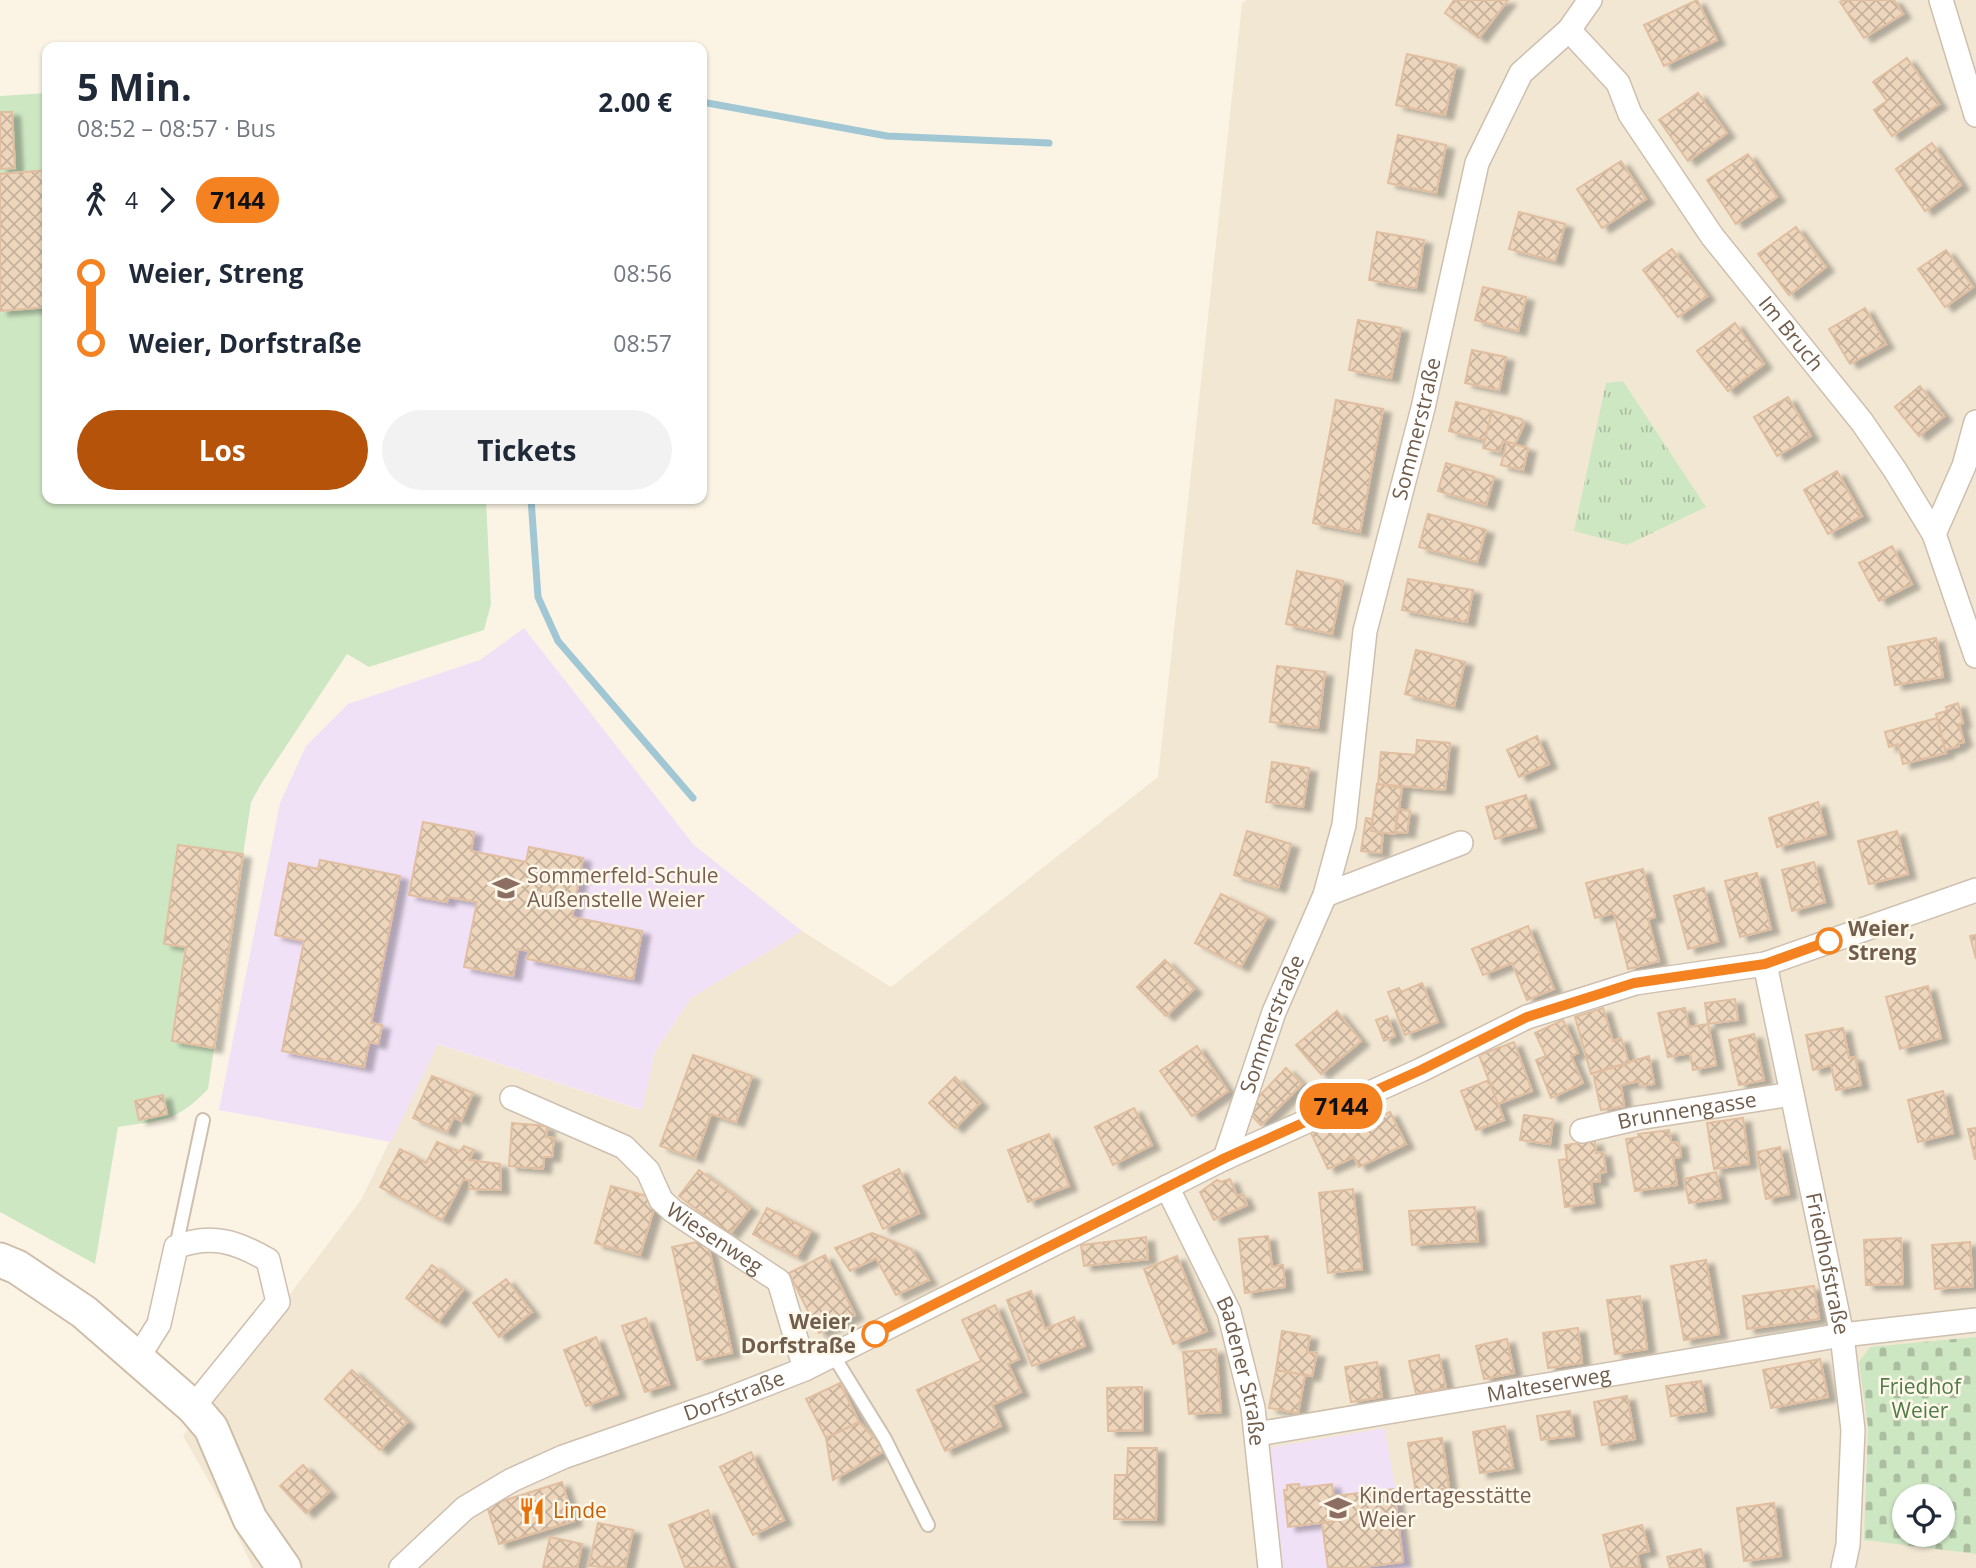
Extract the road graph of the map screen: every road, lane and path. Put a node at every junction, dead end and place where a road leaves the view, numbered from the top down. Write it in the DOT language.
graph roads {
  1 [pos="1590,0"];
  2 [pos="1941,0"];
  3 [pos="1569,30"];
  4 [pos="1976,115"];
  5 [pos="1976,422"];
  6 [pos="1934,534"];
  7 [pos="1976,656"];
  8 [pos="1461,843"];
  9 [pos="1976,890"];
  10 [pos="1325,895"];
  11 [pos="1765,964"];
  12 [pos="1792,1094"];
  13 [pos="512,1098"];
  14 [pos="203,1120"];
  15 [pos="1582,1130"];
  16 [pos="1225,1158"];
  17 [pos="1167,1187"];
  18 [pos="176,1247"];
  19 [pos="0,1260"];
  20 [pos="1976,1320"];
  21 [pos="1842,1335"];
  22 [pos="834,1355"];
  23 [pos="137,1359"];
  24 [pos="805,1369"];
  25 [pos="193,1407"];
  26 [pos="1257,1434"];
  27 [pos="928,1525"];
  28 [pos="284,1568"];
  29 [pos="401,1568"];
  30 [pos="1270,1568"];
  31 [pos="1843,1568"];
  1 -- 3 [label="street, Sommerstraße"];
  2 -- 4 [label="street"];
  3 -- 6 [label="street, Im Bruch"];
  3 -- 10 [label="street, Sommerstraße"];
  5 -- 6 [label="street"];
  6 -- 7 [label="street, Im Bruch"];
  8 -- 10 [label="street"];
  9 -- 11 [label="street, Dorfstraße"];
  10 -- 16 [label="street, Sommerstraße"];
  11 -- 12 [label="street, Friedhofstraße"];
  11 -- 16 [label="street, Dorfstraße"];
  12 -- 15 [label="street, Brunnengasse"];
  12 -- 21 [label="street, Friedhofstraße"];
  13 -- 24 [label="street, Wiesenweg"];
  14 -- 18 [label="lane"];
  16 -- 17 [label="street, Dorfstraße"];
  17 -- 22 [label="street, Dorfstraße"];
  17 -- 26 [label="street, Badener Straße"];
  18 -- 23 [label="street"];
  18 -- 25 [label="street"];
  19 -- 23 [label="street"];
  20 -- 21 [label="street, Malteserweg"];
  21 -- 26 [label="street, Malteserweg"];
  21 -- 31 [label="street, Friedhofstraße"];
  22 -- 24 [label="street, Dorfstraße"];
  22 -- 27 [label="lane"];
  23 -- 25 [label="street"];
  24 -- 29 [label="street, Dorfstraße"];
  25 -- 28 [label="street"];
  26 -- 30 [label="street, Badener Straße"];
}
